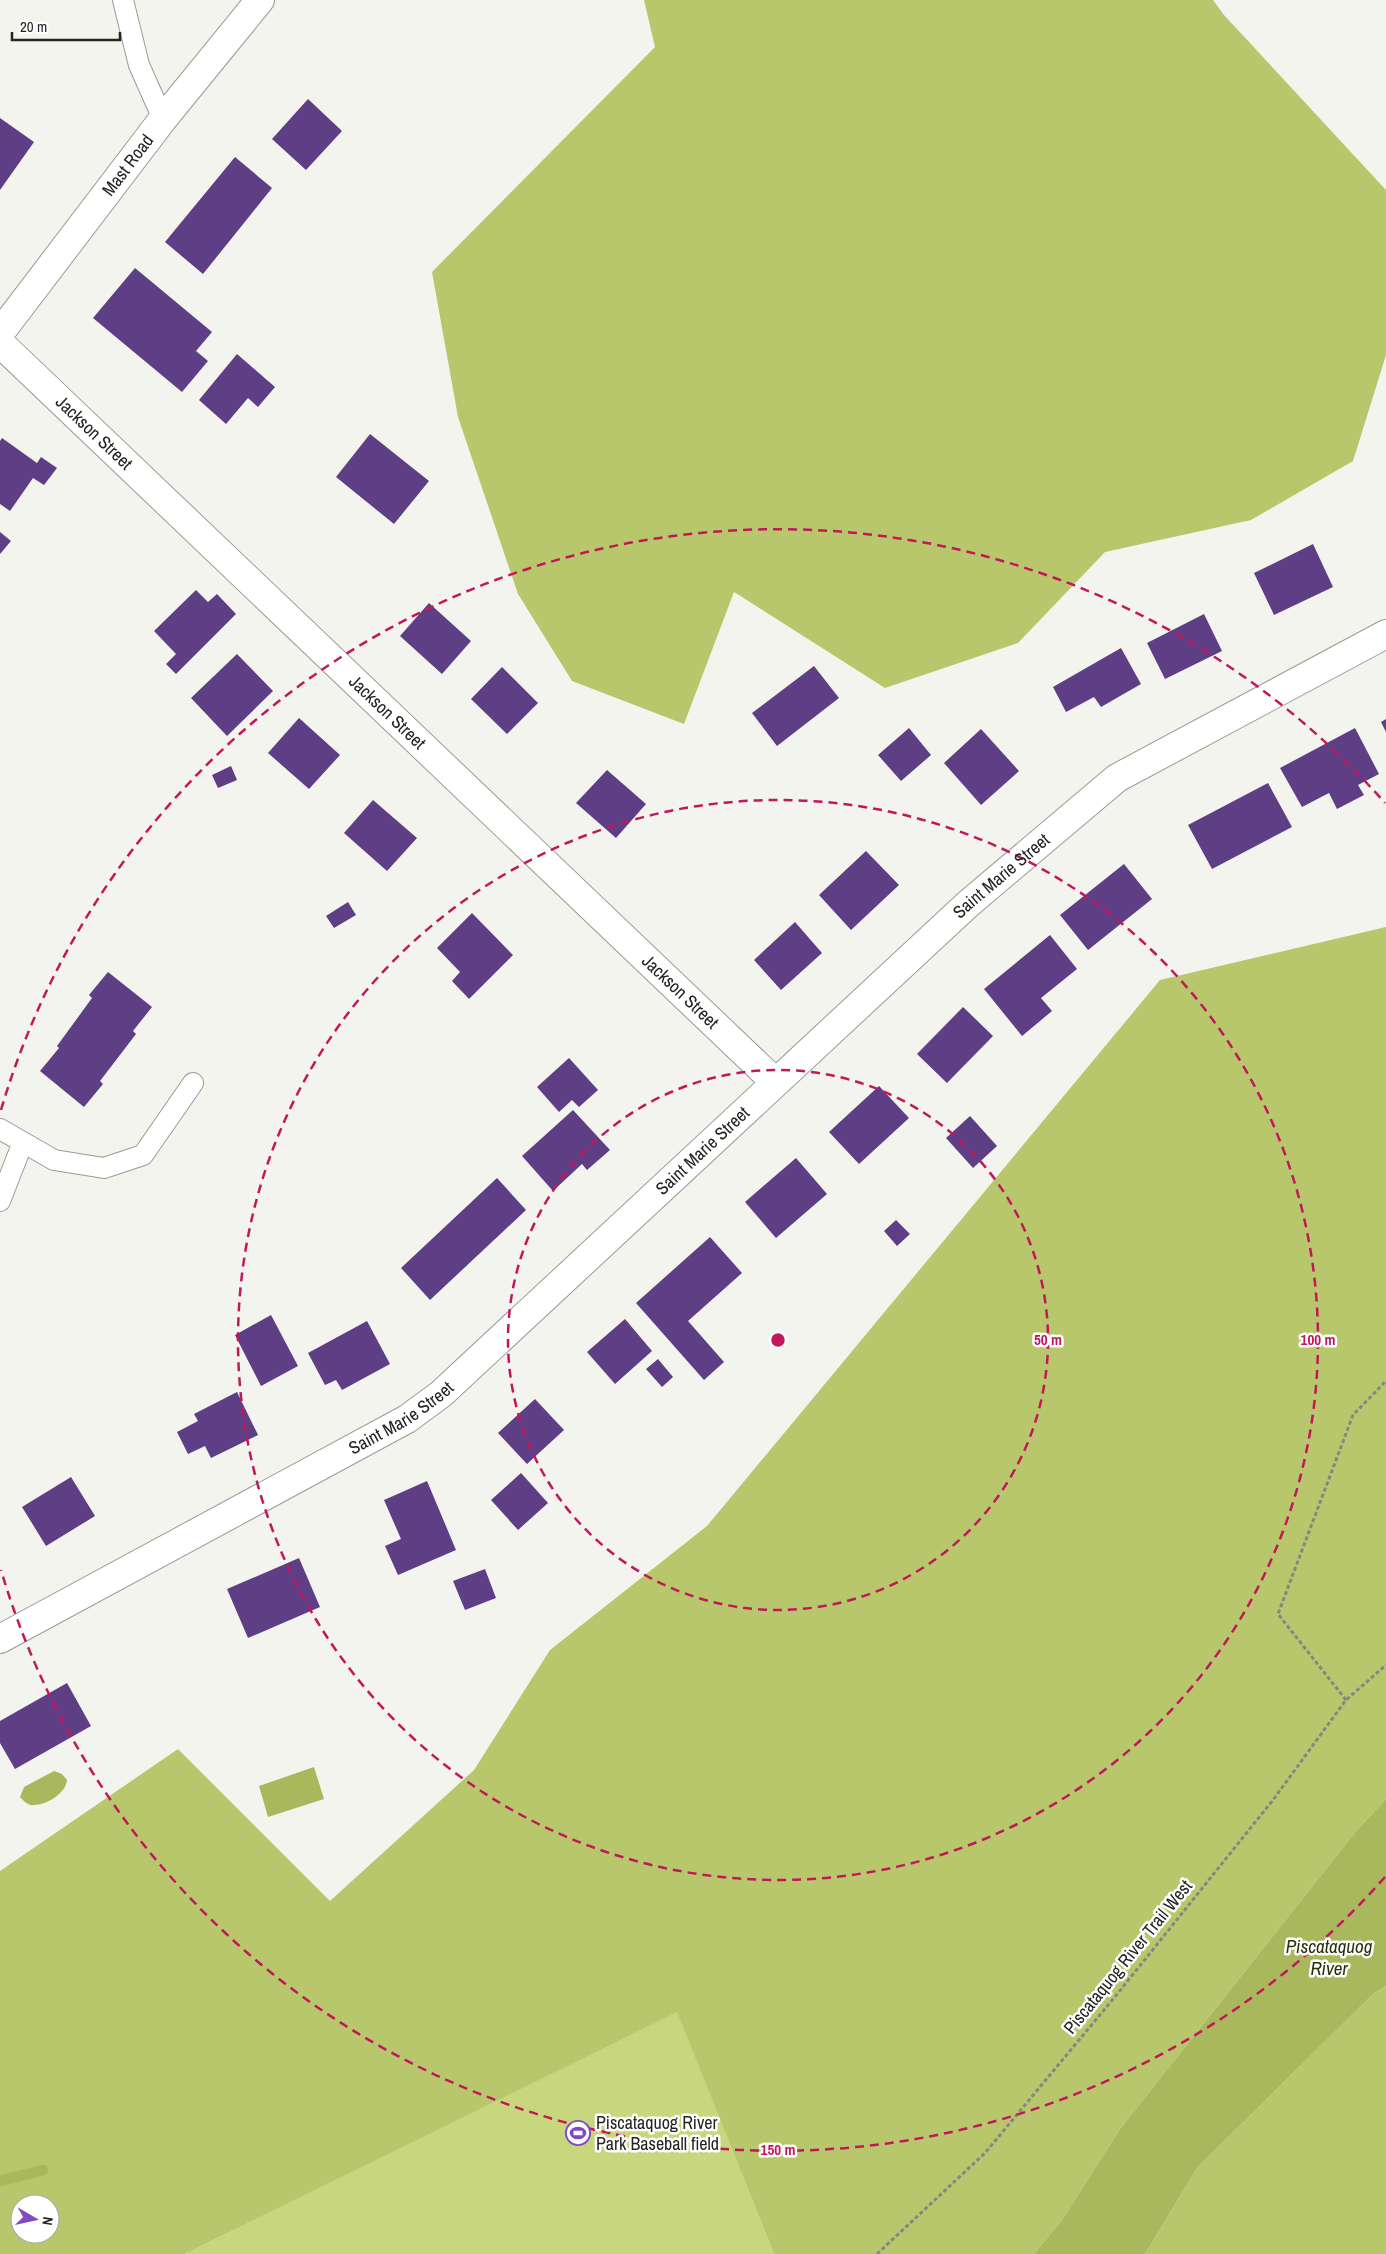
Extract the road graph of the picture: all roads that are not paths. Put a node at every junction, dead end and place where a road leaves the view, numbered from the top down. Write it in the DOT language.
graph roads {
  1 [pos="122,0"];
  2 [pos="260,0"];
  3 [pos="163,119"];
  4 [pos="0,333"];
  5 [pos="0,343"];
  6 [pos="1386,634"];
  7 [pos="775,1082"];
  8 [pos="192,1083"];
  9 [pos="0,1129"];
  10 [pos="23,1142"];
  11 [pos="0,1201"];
  12 [pos="0,1639"];
  1 -- 3 [label="lane"];
  2 -- 3 [label="street, Mast Road"];
  3 -- 4 [label="street, Mast Road"];
  5 -- 7 [label="street, Jackson Street"];
  6 -- 7 [label="street, Saint Marie Street"];
  7 -- 12 [label="street, Saint Marie Street"];
  8 -- 10 [label="lane"];
  9 -- 10 [label="lane"];
  10 -- 11 [label="lane"];
}
